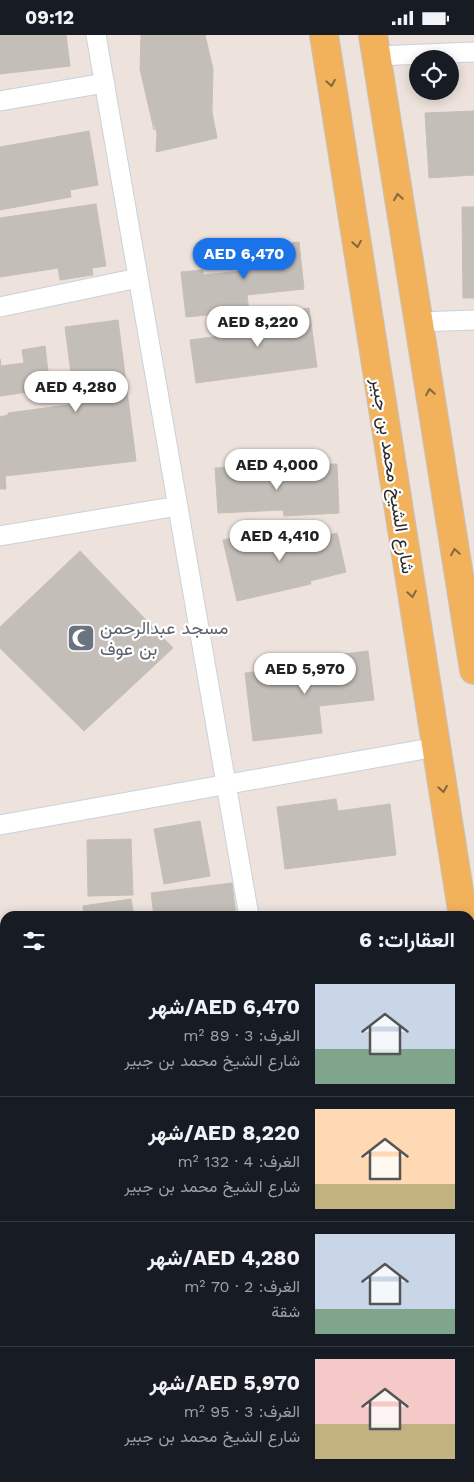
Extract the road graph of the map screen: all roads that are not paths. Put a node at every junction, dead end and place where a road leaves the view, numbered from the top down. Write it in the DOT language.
graph roads {
  1 [pos="96,35"];
  2 [pos="324,35"];
  3 [pos="374,46"];
  4 [pos="474,52"];
  5 [pos="104,83"];
  6 [pos="0,101"];
  7 [pos="138,278"];
  8 [pos="0,307"];
  9 [pos="474,320"];
  10 [pos="418,322"];
  11 [pos="178,506"];
  12 [pos="0,536"];
  13 [pos="468,596"];
  14 [pos="474,669"];
  15 [pos="436,747"];
  16 [pos="226,784"];
  17 [pos="0,825"];
  18 [pos="248,911"];
  19 [pos="462,911"];
  1 -- 5 [label="street"];
  2 -- 15 [label="main road, شارع الشيخ محمد بن جبير, one-way"];
  3 -- 4 [label="street"];
  10 -- 3 [label="main road, one-way"];
  5 -- 6 [label="street"];
  5 -- 7 [label="street"];
  7 -- 8 [label="street"];
  7 -- 11 [label="street"];
  9 -- 10 [label="street"];
  13 -- 10 [label="main road, one-way"];
  11 -- 12 [label="street"];
  11 -- 16 [label="street"];
  13 -- 14 [label="main road"];
  15 -- 16 [label="street"];
  15 -- 19 [label="main road, شارع الشيخ محمد بن جبير, one-way"];
  16 -- 17 [label="street"];
  16 -- 18 [label="street"];
}
